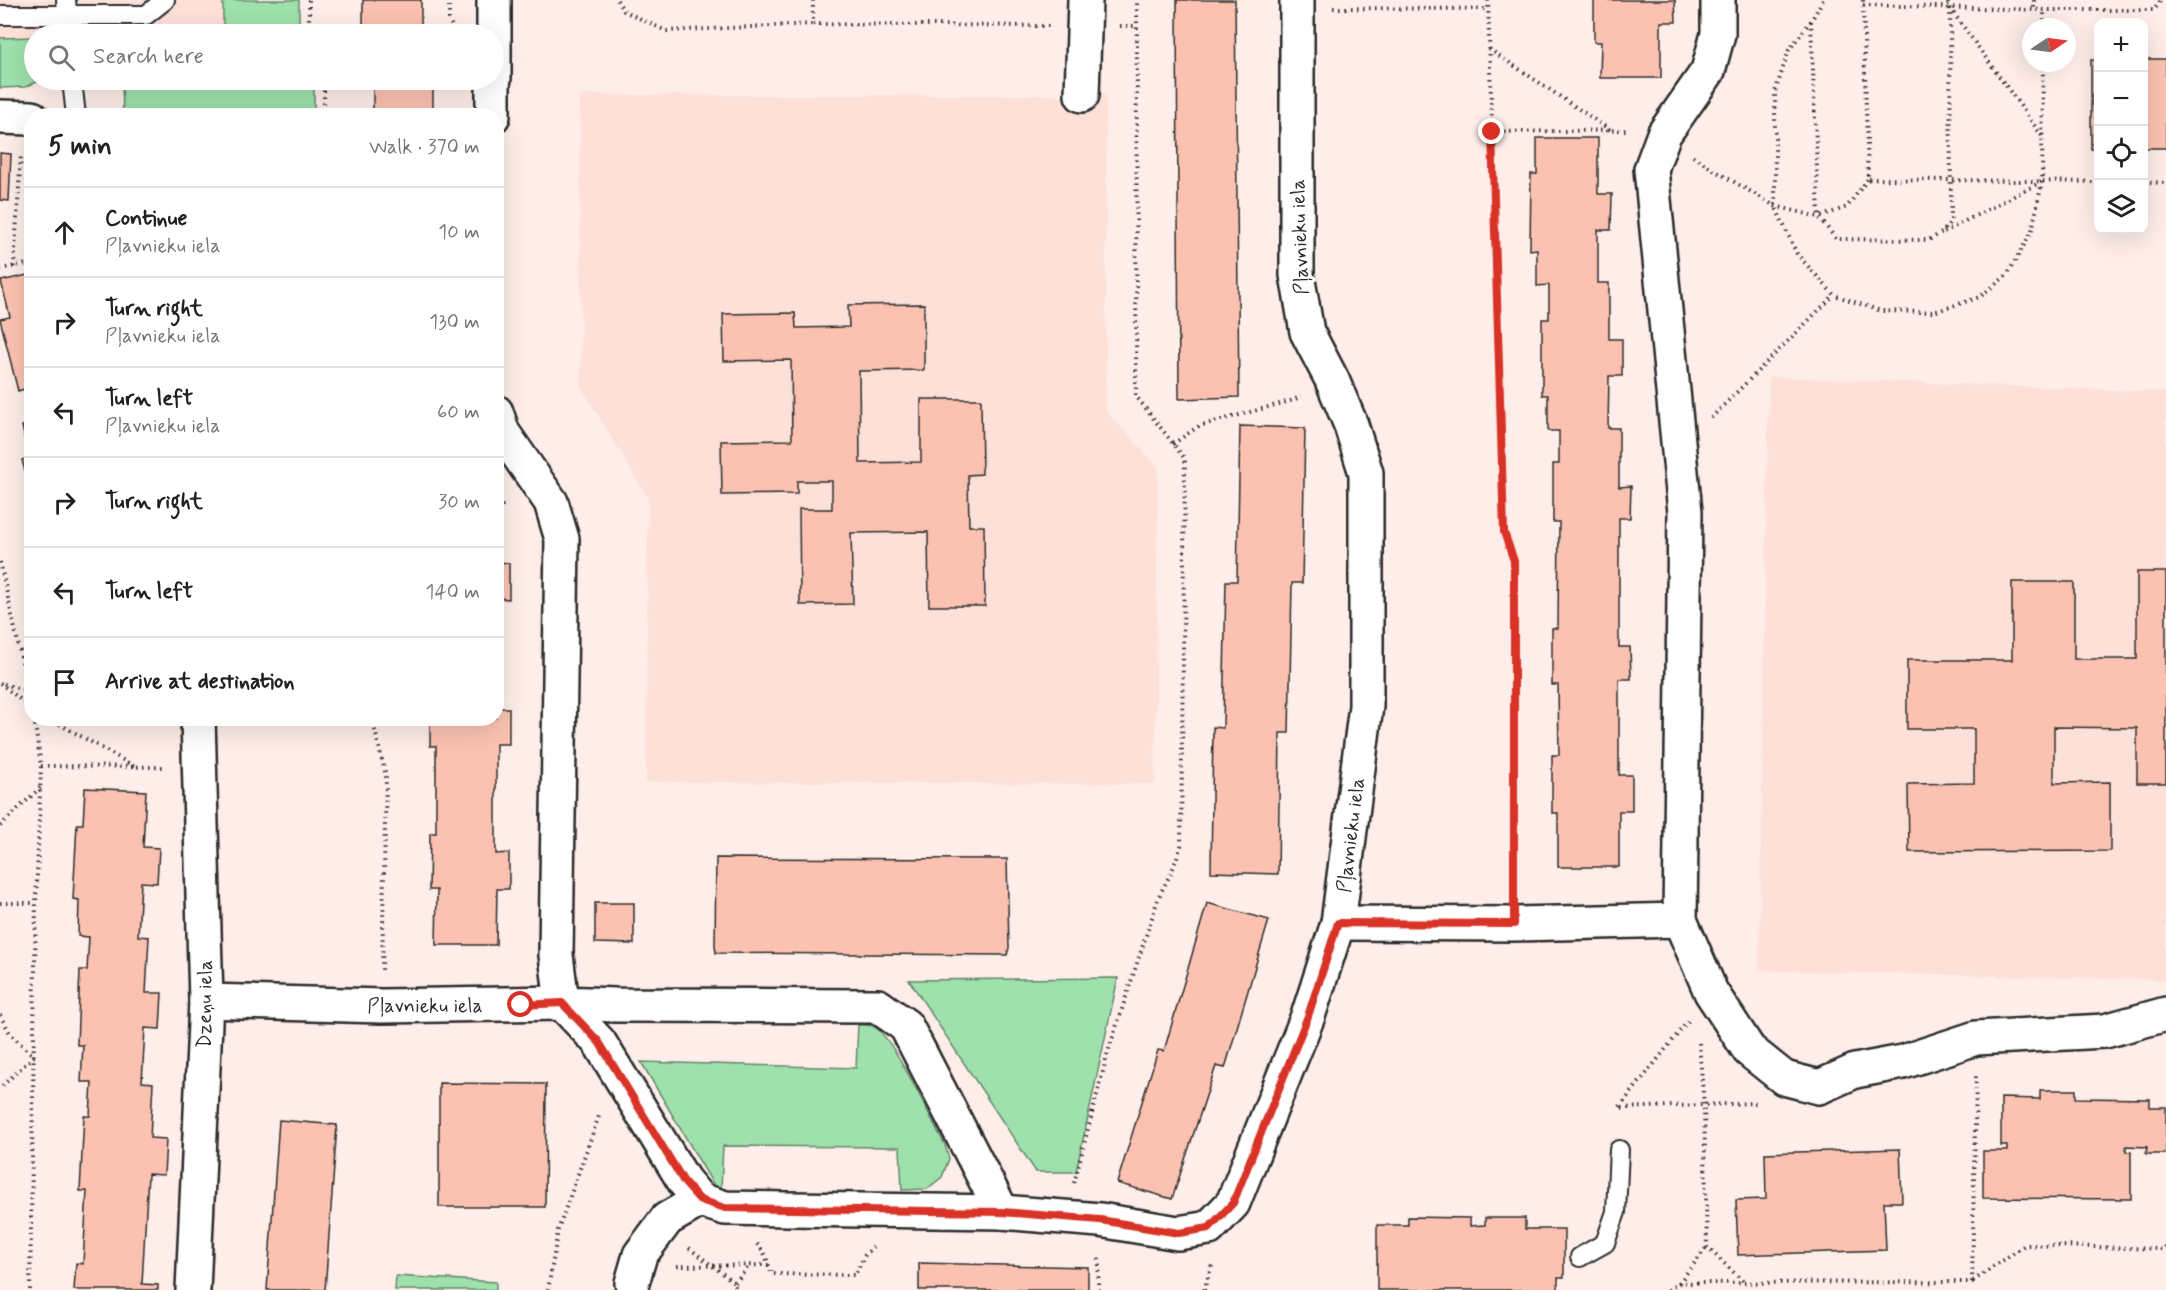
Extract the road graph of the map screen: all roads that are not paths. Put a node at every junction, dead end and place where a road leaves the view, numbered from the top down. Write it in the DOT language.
graph roads {
  1 [pos="165,0"];
  2 [pos="494,0"];
  3 [pos="1718,0"];
  4 [pos="1297,4"];
  5 [pos="67,7"];
  6 [pos="1084,13"];
  7 [pos="0,15"];
  8 [pos="68,24"];
  9 [pos="494,24"];
  10 [pos="73,90"];
  11 [pos="494,90"];
  12 [pos="1082,95"];
  13 [pos="75,108"];
  14 [pos="493,108"];
  15 [pos="0,117"];
  16 [pos="24,131"];
  17 [pos="504,434"];
  18 [pos="198,726"];
  19 [pos="1680,920"];
  20 [pos="1338,923"];
  21 [pos="206,1002"];
  22 [pos="562,1003"];
  23 [pos="2166,1014"];
  24 [pos="1619,1150"];
  25 [pos="700,1200"];
  26 [pos="1002,1212"];
  27 [pos="1581,1257"];
  28 [pos="632,1283"];
  29 [pos="194,1290"];
  1 -- 5 [label="lane"];
  2 -- 9 [label="street"];
  3 -- 19 [label="street"];
  4 -- 20 [label="street, Pļavnieku iela"];
  5 -- 7 [label="lane"];
  5 -- 8 [label="lane"];
  6 -- 12 [label="street"];
  10 -- 13 [label="lane"];
  11 -- 14 [label="street"];
  15 -- 16 [label="street"];
  17 -- 22 [label="street"];
  18 -- 21 [label="street, Dzeņu iela"];
  19 -- 20 [label="street"];
  19 -- 23 [label="street"];
  20 -- 26 [label="street, Pļavnieku iela"];
  21 -- 22 [label="street, Pļavnieku iela"];
  21 -- 29 [label="street, Dzeņu iela"];
  22 -- 25 [label="street"];
  22 -- 26 [label="street, Pļavnieku iela"];
  24 -- 27 [label="lane"];
  25 -- 26 [label="street, Pļavnieku iela"];
  25 -- 28 [label="street"];
}
